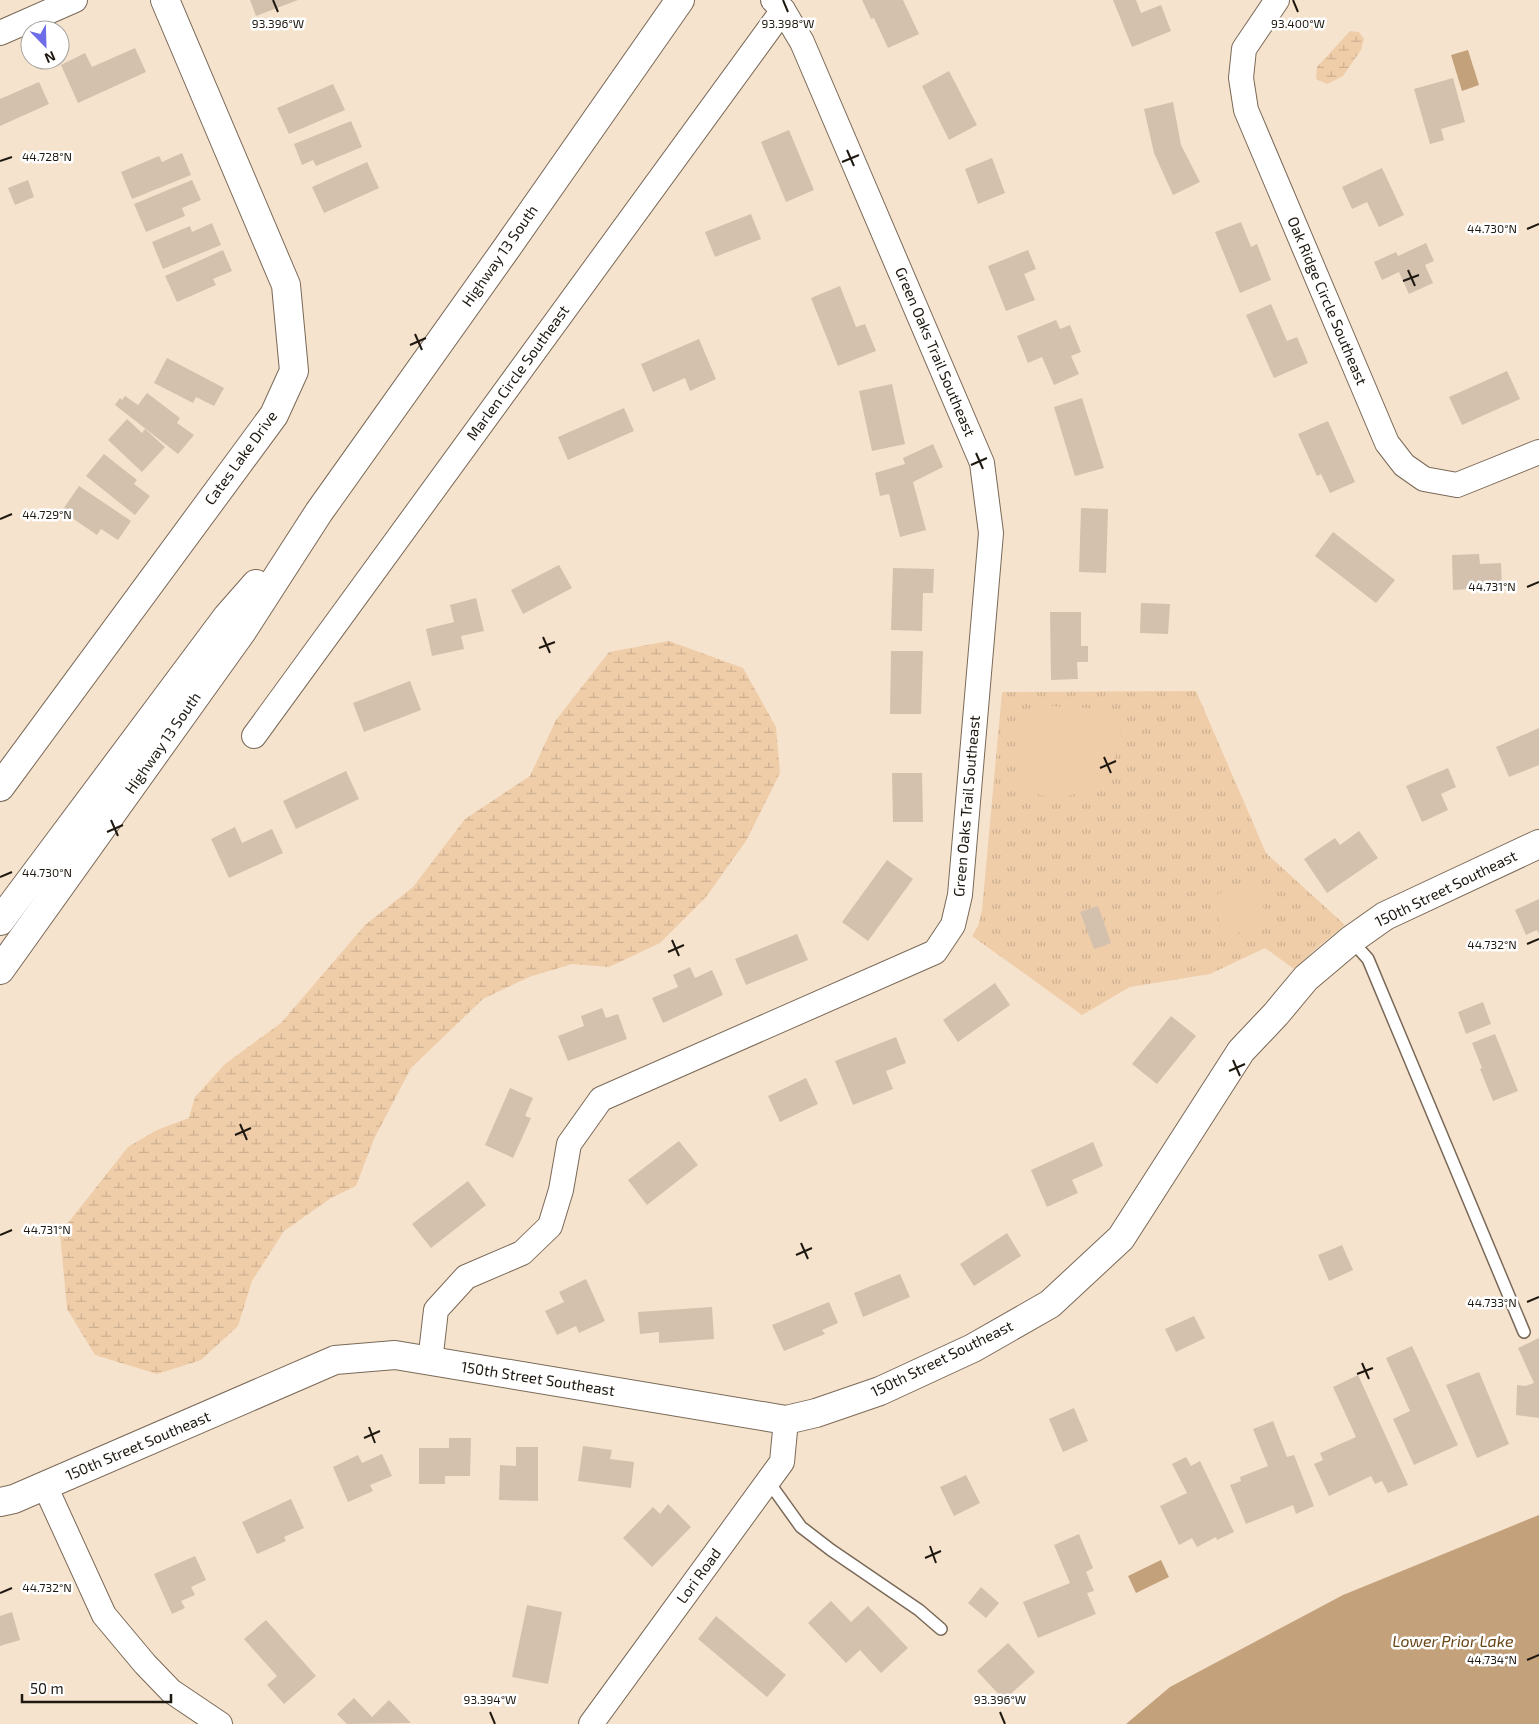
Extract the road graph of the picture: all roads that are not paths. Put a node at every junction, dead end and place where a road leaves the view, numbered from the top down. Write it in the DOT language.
graph roads {
  1 [pos="75,0"];
  2 [pos="165,0"];
  3 [pos="680,0"];
  4 [pos="1277,0"];
  5 [pos="778,5"];
  6 [pos="0,33"];
  7 [pos="1539,452"];
  8 [pos="319,512"];
  9 [pos="254,736"];
  10 [pos="0,787"];
  11 [pos="1539,844"];
  12 [pos="0,921"];
  13 [pos="1351,940"];
  14 [pos="0,970"];
  15 [pos="1524,1332"];
  16 [pos="430,1362"];
  17 [pos="786,1420"];
  18 [pos="768,1481"];
  19 [pos="45,1486"];
  20 [pos="0,1502"];
  21 [pos="941,1629"];
  22 [pos="220,1724"];
  23 [pos="591,1724"];
  1 -- 6 [label="street"];
  2 -- 10 [label="street, Cates Lake Drive"];
  3 -- 8 [label="street, Highway 13 South"];
  4 -- 7 [label="street, Oak Ridge Circle Southeast"];
  5 -- 9 [label="street, Marlen Circle Southeast"];
  5 -- 16 [label="street, Green Oaks Trail Southeast"];
  8 -- 12 [label="street, Highway 13 South"];
  8 -- 14 [label="street, Highway 13 South"];
  11 -- 13 [label="street, 150th Street Southeast"];
  13 -- 15 [label="lane"];
  13 -- 17 [label="street, 150th Street Southeast"];
  16 -- 17 [label="street, 150th Street Southeast"];
  16 -- 19 [label="street, 150th Street Southeast"];
  17 -- 18 [label="street, Lori Road"];
  18 -- 21 [label="lane"];
  18 -- 23 [label="street, Lori Road"];
  19 -- 20 [label="street, 150th Street Southeast"];
  19 -- 22 [label="street"];
}
